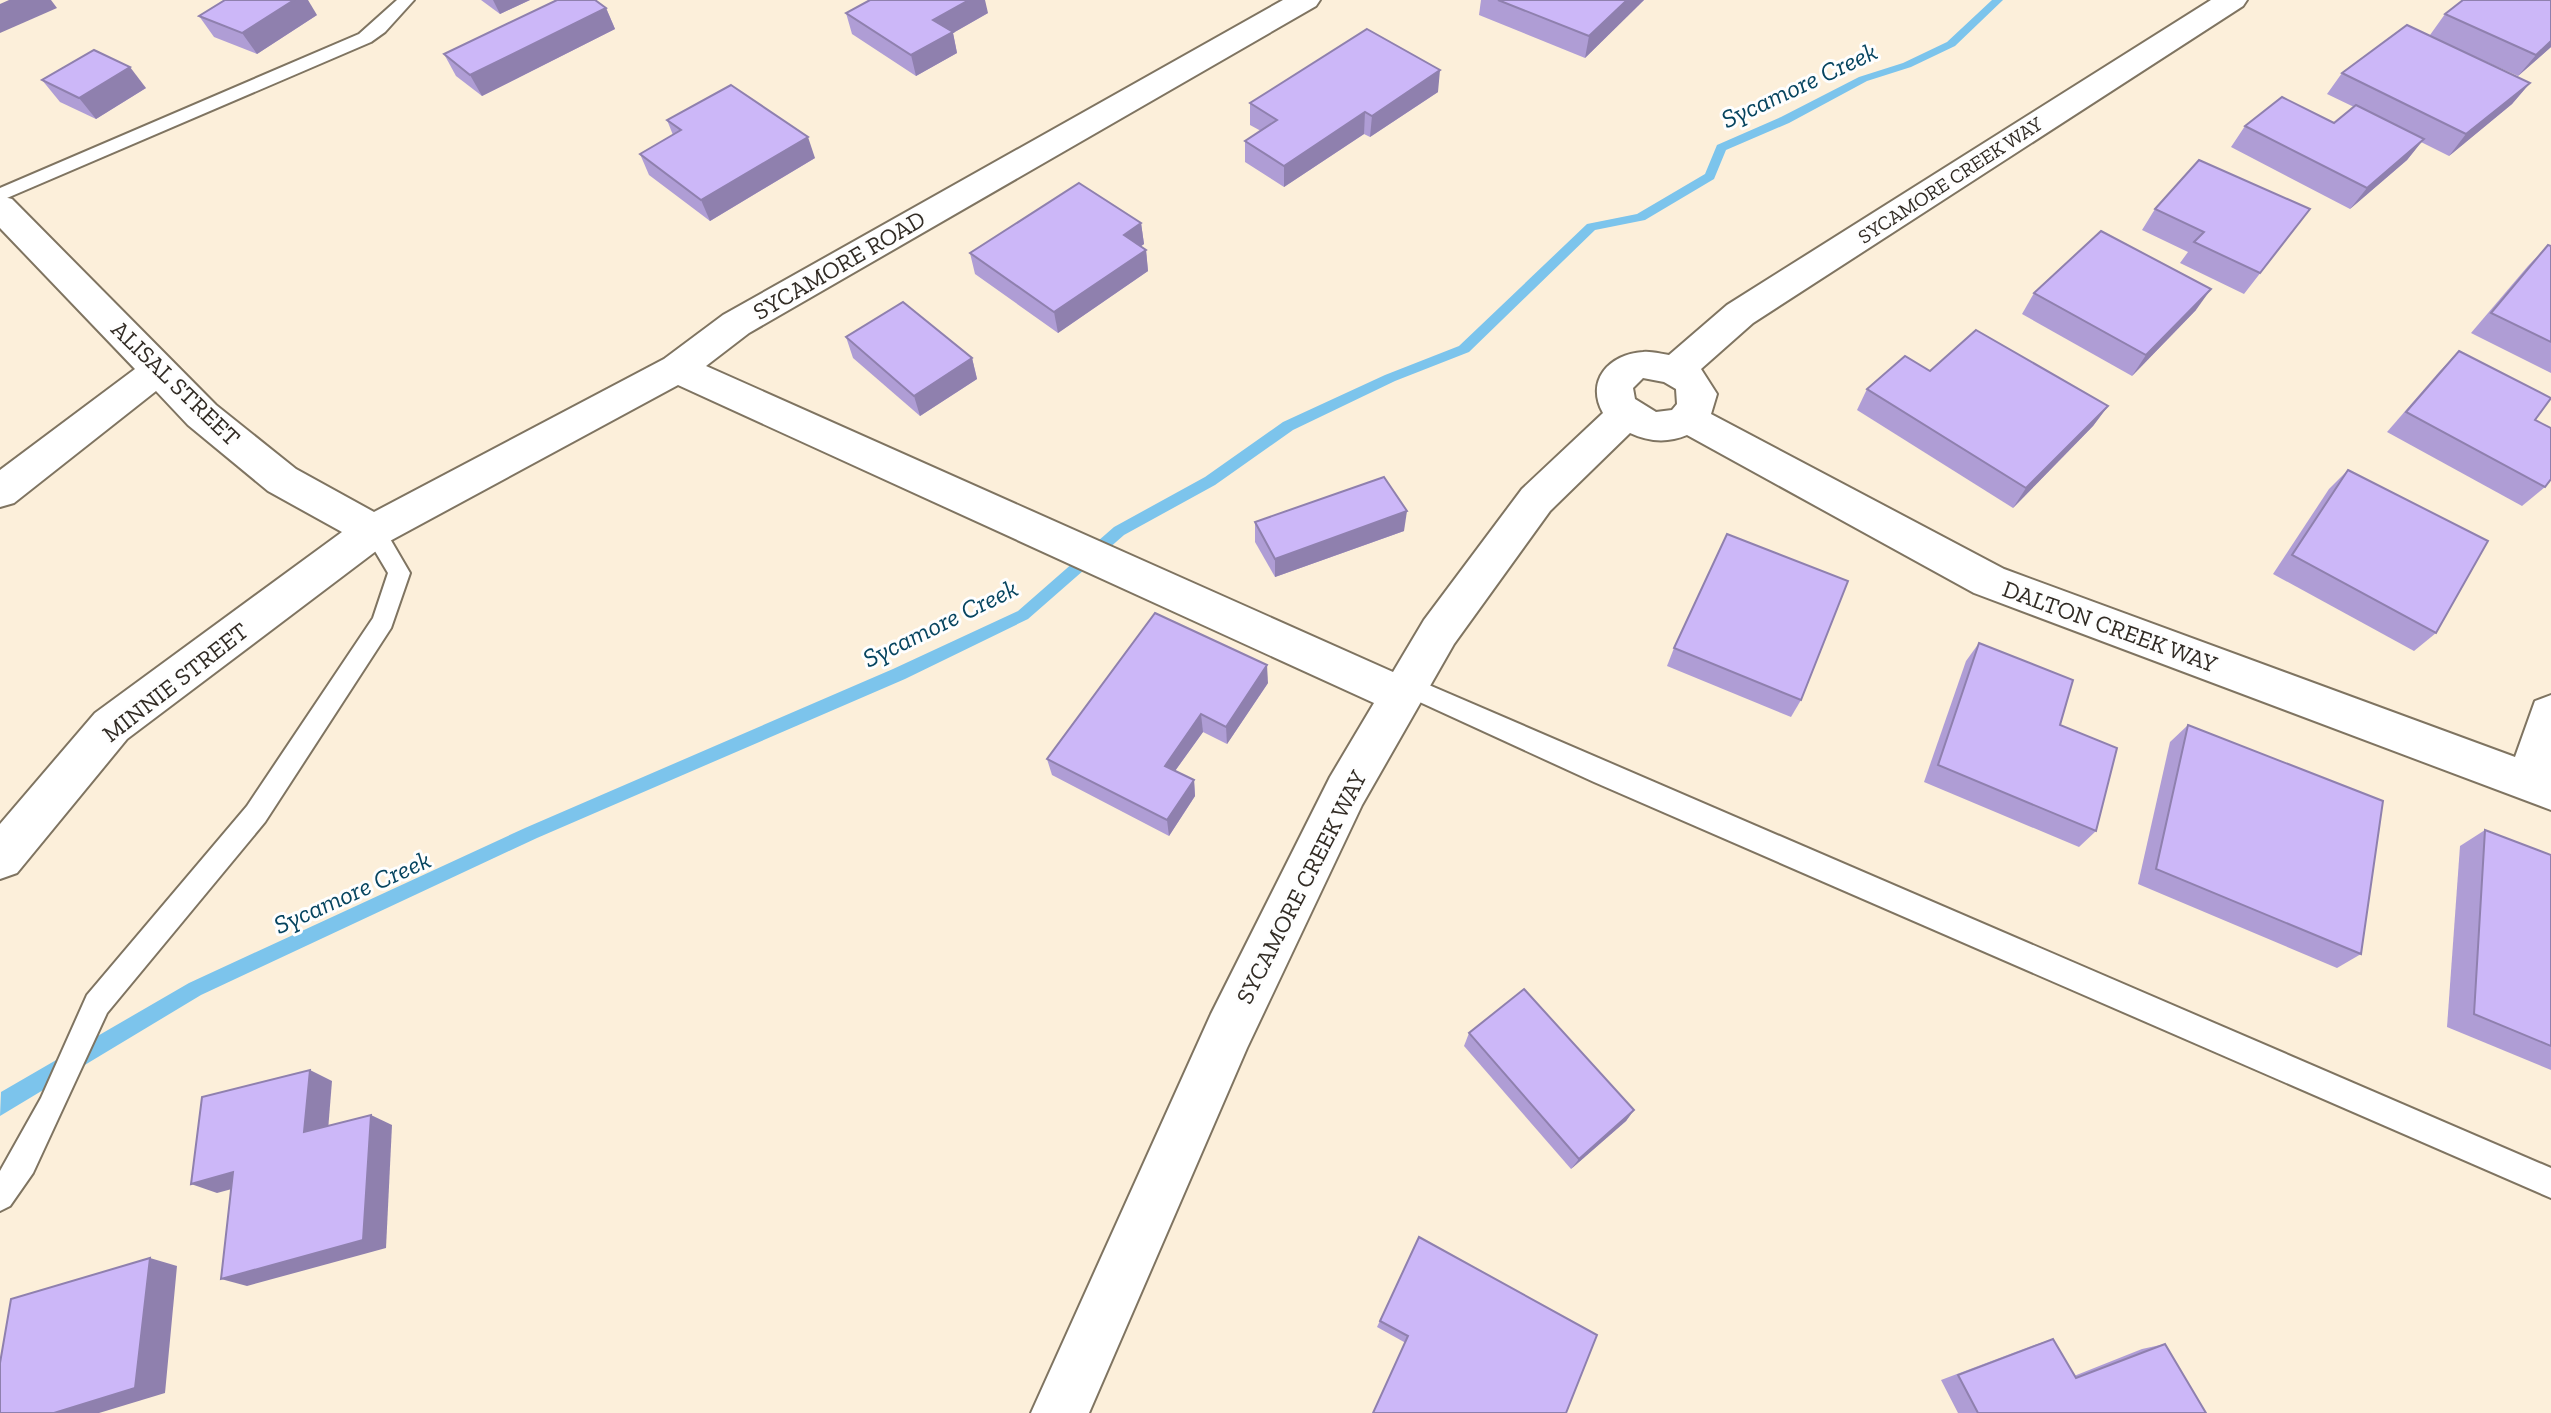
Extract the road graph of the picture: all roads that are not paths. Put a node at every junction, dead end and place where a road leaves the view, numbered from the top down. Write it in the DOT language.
graph roads {
  1 [pos="406,0"];
  2 [pos="1305,0"];
  3 [pos="2232,0"];
  4 [pos="0,195"];
  5 [pos="0,207"];
  6 [pos="677,369"];
  7 [pos="1676,370"];
  8 [pos="160,371"];
  9 [pos="1626,414"];
  10 [pos="1689,419"];
  11 [pos="0,492"];
  12 [pos="374,531"];
  13 [pos="1405,691"];
  14 [pos="2551,714"];
  15 [pos="2540,786"];
  16 [pos="0,858"];
  17 [pos="2551,1183"];
  18 [pos="0,1196"];
  19 [pos="1060,1413"];
  1 -- 4 [label="lane"];
  2 -- 6 [label="street, SYCAMORE ROAD"];
  3 -- 7 [label="street, SYCAMORE CREEK WAY"];
  5 -- 8 [label="street, ALISAL STREET"];
  6 -- 12 [label="street, SYCAMORE ROAD"];
  6 -- 13 [label="street"];
  7 -- 9 [label="street"];
  7 -- 10 [label="street"];
  8 -- 11 [label="street"];
  8 -- 12 [label="street, ALISAL STREET"];
  9 -- 10 [label="street"];
  9 -- 13 [label="street, SYCAMORE CREEK WAY"];
  10 -- 15 [label="street, DALTON CREEK WAY"];
  12 -- 16 [label="street, MINNIE STREET"];
  12 -- 18 [label="lane"];
  13 -- 17 [label="lane"];
  13 -- 19 [label="street, SYCAMORE CREEK WAY"];
  14 -- 15 [label="street"];
}
